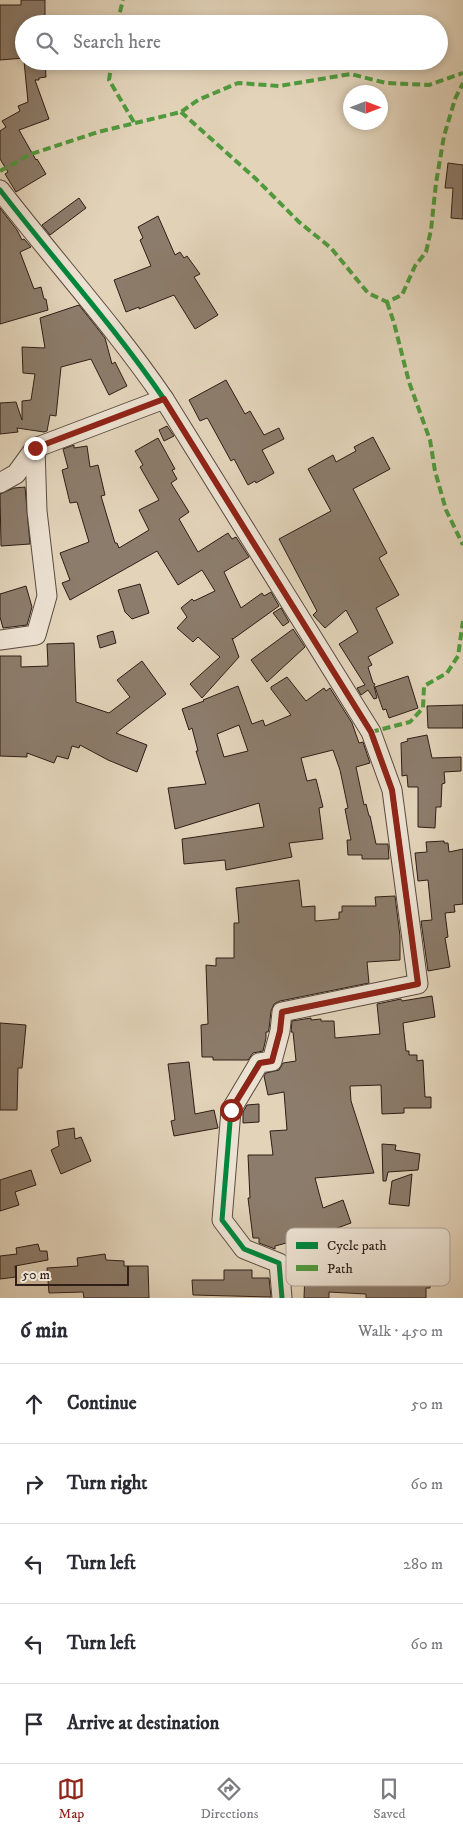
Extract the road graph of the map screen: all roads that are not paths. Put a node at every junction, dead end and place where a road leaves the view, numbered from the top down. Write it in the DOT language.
graph roads {
  1 [pos="0,190"];
  2 [pos="164,399"];
  3 [pos="35,448"];
  4 [pos="0,483"];
  5 [pos="0,640"];
  6 [pos="282,1298"];
  1 -- 2 [label="street"];
  2 -- 3 [label="street"];
  2 -- 6 [label="street"];
  3 -- 4 [label="street"];
  3 -- 5 [label="street"];
}
